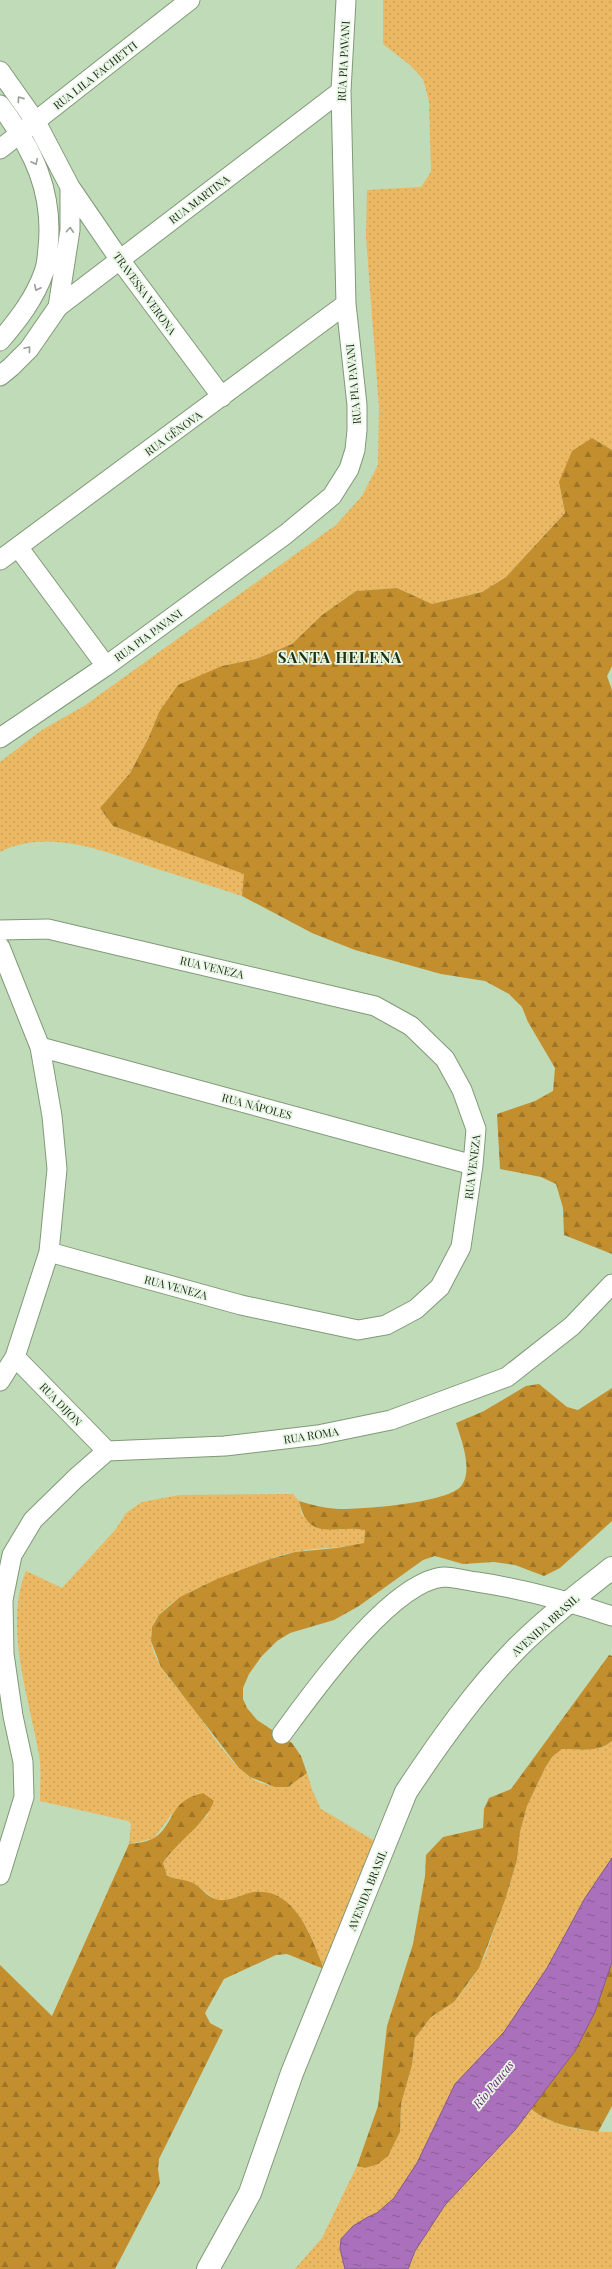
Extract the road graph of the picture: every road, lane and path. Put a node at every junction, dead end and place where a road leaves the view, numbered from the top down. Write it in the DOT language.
graph roads {
  1 [pos="190,0"];
  2 [pos="346,0"];
  3 [pos="0,71"];
  4 [pos="341,92"];
  5 [pos="0,105"];
  6 [pos="36,122"];
  7 [pos="21,133"];
  8 [pos="0,149"];
  9 [pos="70,187"];
  10 [pos="120,260"];
  11 [pos="346,304"];
  12 [pos="58,307"];
  13 [pos="0,341"];
  14 [pos="0,376"];
  15 [pos="222,397"];
  16 [pos="18,547"];
  17 [pos="0,560"];
  18 [pos="106,666"];
  19 [pos="0,738"];
  20 [pos="0,930"];
  21 [pos="0,947"];
  22 [pos="40,1047"];
  23 [pos="474,1165"];
  24 [pos="48,1252"];
  25 [pos="612,1284"];
  26 [pos="15,1357"];
  27 [pos="0,1381"];
  28 [pos="107,1451"];
  29 [pos="612,1568"];
  30 [pos="569,1601"];
  31 [pos="612,1616"];
  32 [pos="282,1734"];
  33 [pos="3,1852"];
  34 [pos="0,1875"];
  35 [pos="208,2269"];
  1 -- 6 [label="street, RUA LILA FACHETTI"];
  2 -- 4 [label="street, RUA PIA PAVANI"];
  6 -- 3 [label="street, TRAVESSA VERONA, one-way"];
  4 -- 10 [label="street, RUA MARTINA"];
  4 -- 11 [label="street, RUA PIA PAVANI"];
  5 -- 7 [label="street"];
  6 -- 7 [label="street, RUA LILA FACHETTI"];
  6 -- 9 [label="street, TRAVESSA VERONA"];
  7 -- 8 [label="street, RUA LILA FACHETTI"];
  7 -- 13 [label="street, one-way"];
  9 -- 10 [label="street, TRAVESSA VERONA"];
  12 -- 9 [label="street, one-way"];
  10 -- 12 [label="street, RUA MARTINA"];
  10 -- 15 [label="street, TRAVESSA VERONA"];
  11 -- 15 [label="street, RUA GÊNOVA"];
  11 -- 18 [label="street, RUA PIA PAVANI"];
  14 -- 12 [label="street, one-way"];
  15 -- 16 [label="street, RUA GÊNOVA"];
  16 -- 17 [label="street, RUA GÊNOVA"];
  16 -- 18 [label="street"];
  18 -- 19 [label="street, RUA PIA PAVANI"];
  20 -- 23 [label="street, RUA VENEZA"];
  21 -- 22 [label="street"];
  22 -- 23 [label="street, RUA NÁPOLES"];
  22 -- 24 [label="street"];
  23 -- 24 [label="street, RUA VENEZA"];
  24 -- 26 [label="street"];
  25 -- 28 [label="street, RUA ROMA"];
  26 -- 27 [label="street"];
  26 -- 28 [label="street, RUA DIJON"];
  28 -- 33 [label="street"];
  29 -- 30 [label="main road, AVENIDA BRASIL"];
  30 -- 31 [label="street"];
  30 -- 32 [label="street"];
  30 -- 35 [label="main road, AVENIDA BRASIL"];
  33 -- 34 [label="street"];
}
